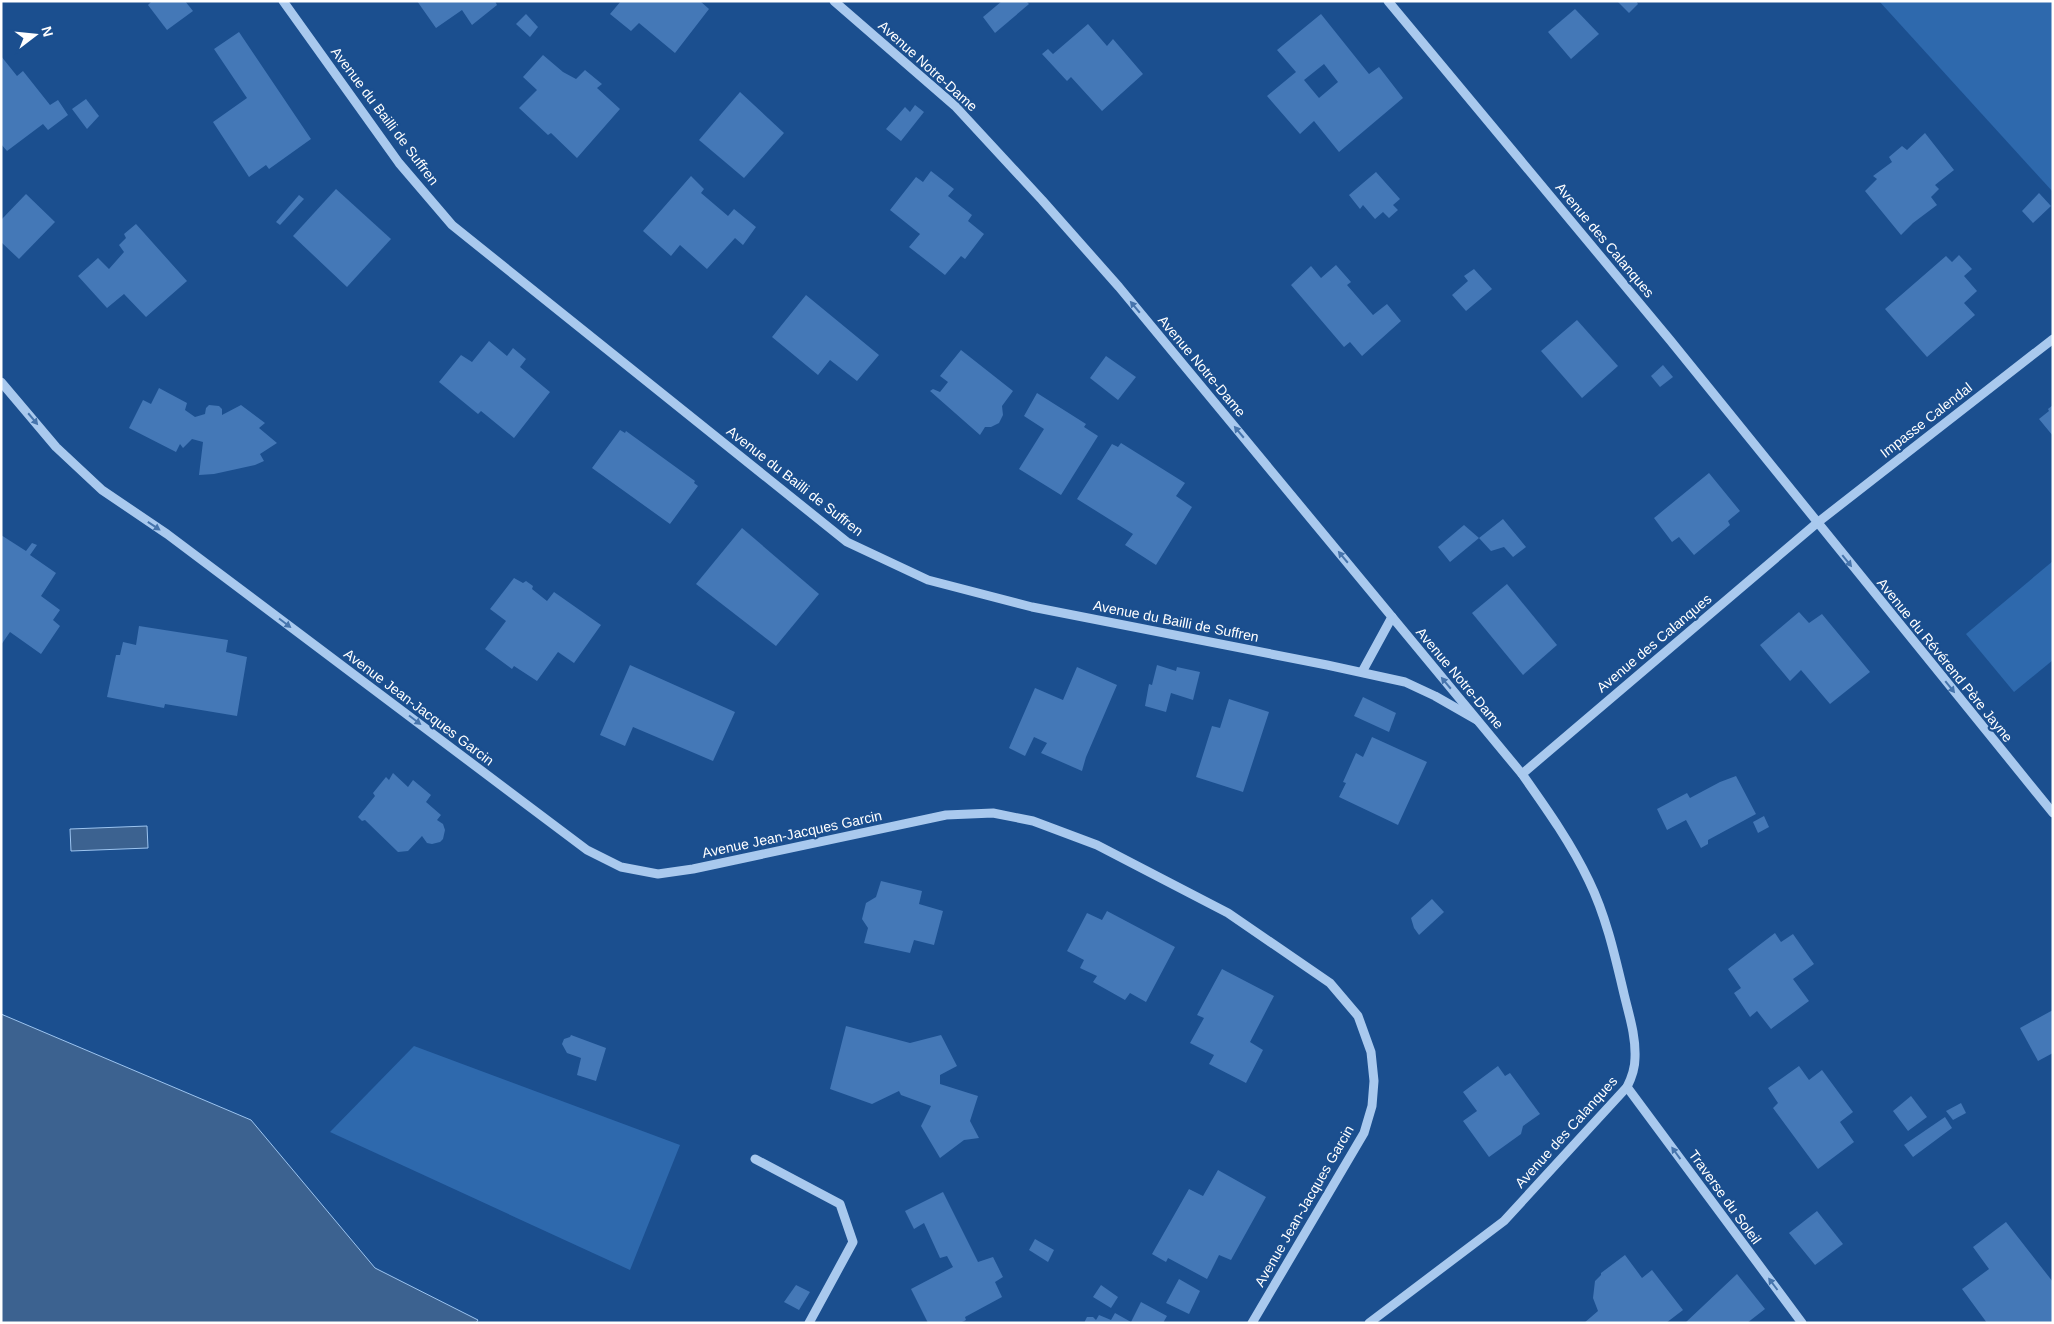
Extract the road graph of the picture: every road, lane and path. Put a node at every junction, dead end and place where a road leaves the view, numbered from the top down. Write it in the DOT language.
graph roads {
  1 [pos="283,1"];
  2 [pos="834,1"];
  3 [pos="1388,1"];
  4 [pos="2053,339"];
  5 [pos="1,382"];
  6 [pos="1816,523"];
  7 [pos="1392,617"];
  8 [pos="1362,672"];
  9 [pos="1477,720"];
  10 [pos="1522,774"];
  11 [pos="2053,813"];
  12 [pos="1627,1087"];
  13 [pos="755,1159"];
  14 [pos="809,1323"];
  15 [pos="1252,1323"];
  16 [pos="1369,1323"];
  17 [pos="1802,1323"];
  1 -- 8 [label="street, Avenue du Bailli de Suffren"];
  7 -- 2 [label="street, Avenue Notre-Dame, one-way"];
  3 -- 6 [label="street, Avenue des Calanques"];
  4 -- 6 [label="street, Impasse Calendal"];
  5 -- 15 [label="street, Avenue Jean-Jacques Garcin, one-way"];
  6 -- 10 [label="street, Avenue des Calanques"];
  6 -- 11 [label="street, Avenue du Révérend Père Jayne, one-way"];
  7 -- 8 [label="street"];
  9 -- 7 [label="street, Avenue Notre-Dame, one-way"];
  8 -- 9 [label="street, Avenue du Bailli de Suffren"];
  9 -- 10 [label="street, Avenue Notre-Dame"];
  10 -- 12 [label="street, Avenue des Calanques"];
  12 -- 16 [label="street, Avenue des Calanques"];
  17 -- 12 [label="street, Traverse du Soleil, one-way"];
  13 -- 14 [label="street"];
}
